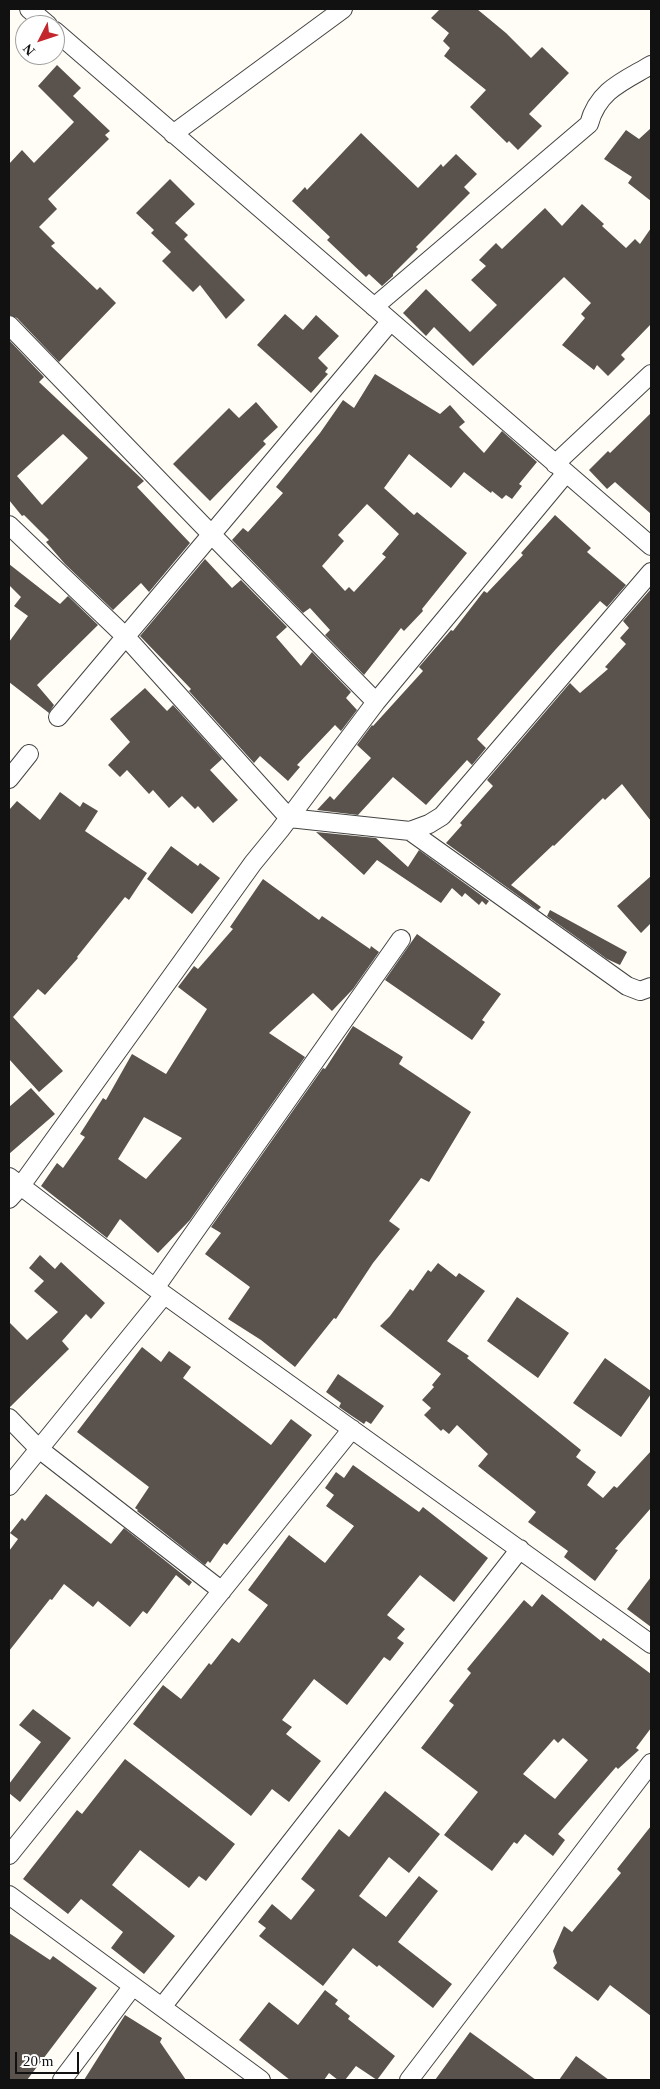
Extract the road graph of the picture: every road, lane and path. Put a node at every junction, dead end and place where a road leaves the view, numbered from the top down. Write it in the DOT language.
graph roads {
  1 [pos="343,9"];
  2 [pos="65,41"];
  3 [pos="651,65"];
  4 [pos="173,134"];
  5 [pos="374,307"];
  6 [pos="390,322"];
  7 [pos="9,325"];
  8 [pos="651,374"];
  9 [pos="561,468"];
  10 [pos="9,525"];
  11 [pos="212,535"];
  12 [pos="651,546"];
  13 [pos="651,572"];
  14 [pos="126,637"];
  15 [pos="376,702"];
  16 [pos="58,717"];
  17 [pos="29,754"];
  18 [pos="9,779"];
  19 [pos="284,824"];
  20 [pos="410,831"];
  21 [pos="401,939"];
  22 [pos="651,987"];
  23 [pos="12,1188"];
  24 [pos="159,1292"];
  25 [pos="9,1418"];
  26 [pos="352,1429"];
  27 [pos="39,1449"];
  28 [pos="9,1486"];
  29 [pos="520,1549"];
  30 [pos="222,1591"];
  31 [pos="651,1644"];
  32 [pos="651,1763"];
  33 [pos="9,1855"];
  34 [pos="9,1895"];
  35 [pos="133,1986"];
  36 [pos="162,2007"];
  37 [pos="62,2080"];
  38 [pos="262,2080"];
  39 [pos="409,2080"];
  1 -- 4 [label="street"];
  2 -- 4 [label="street"];
  3 -- 5 [label="street"];
  4 -- 5 [label="street"];
  5 -- 6 [label="street"];
  6 -- 9 [label="street"];
  6 -- 11 [label="street"];
  7 -- 11 [label="street"];
  8 -- 9 [label="street"];
  9 -- 12 [label="street"];
  9 -- 15 [label="street"];
  10 -- 14 [label="street"];
  11 -- 14 [label="street"];
  11 -- 15 [label="street"];
  13 -- 20 [label="street"];
  14 -- 16 [label="street"];
  14 -- 19 [label="street"];
  15 -- 19 [label="street"];
  17 -- 18 [label="street"];
  19 -- 20 [label="street"];
  19 -- 23 [label="street"];
  20 -- 22 [label="street"];
  21 -- 24 [label="street"];
  23 -- 24 [label="street"];
  24 -- 26 [label="street"];
  24 -- 27 [label="street"];
  25 -- 27 [label="street"];
  26 -- 29 [label="street"];
  26 -- 30 [label="street"];
  27 -- 28 [label="street"];
  27 -- 30 [label="street"];
  29 -- 31 [label="street"];
  29 -- 36 [label="street"];
  30 -- 33 [label="street"];
  32 -- 39 [label="street"];
  34 -- 35 [label="street"];
  35 -- 36 [label="street"];
  35 -- 37 [label="street"];
  36 -- 38 [label="street"];
}
